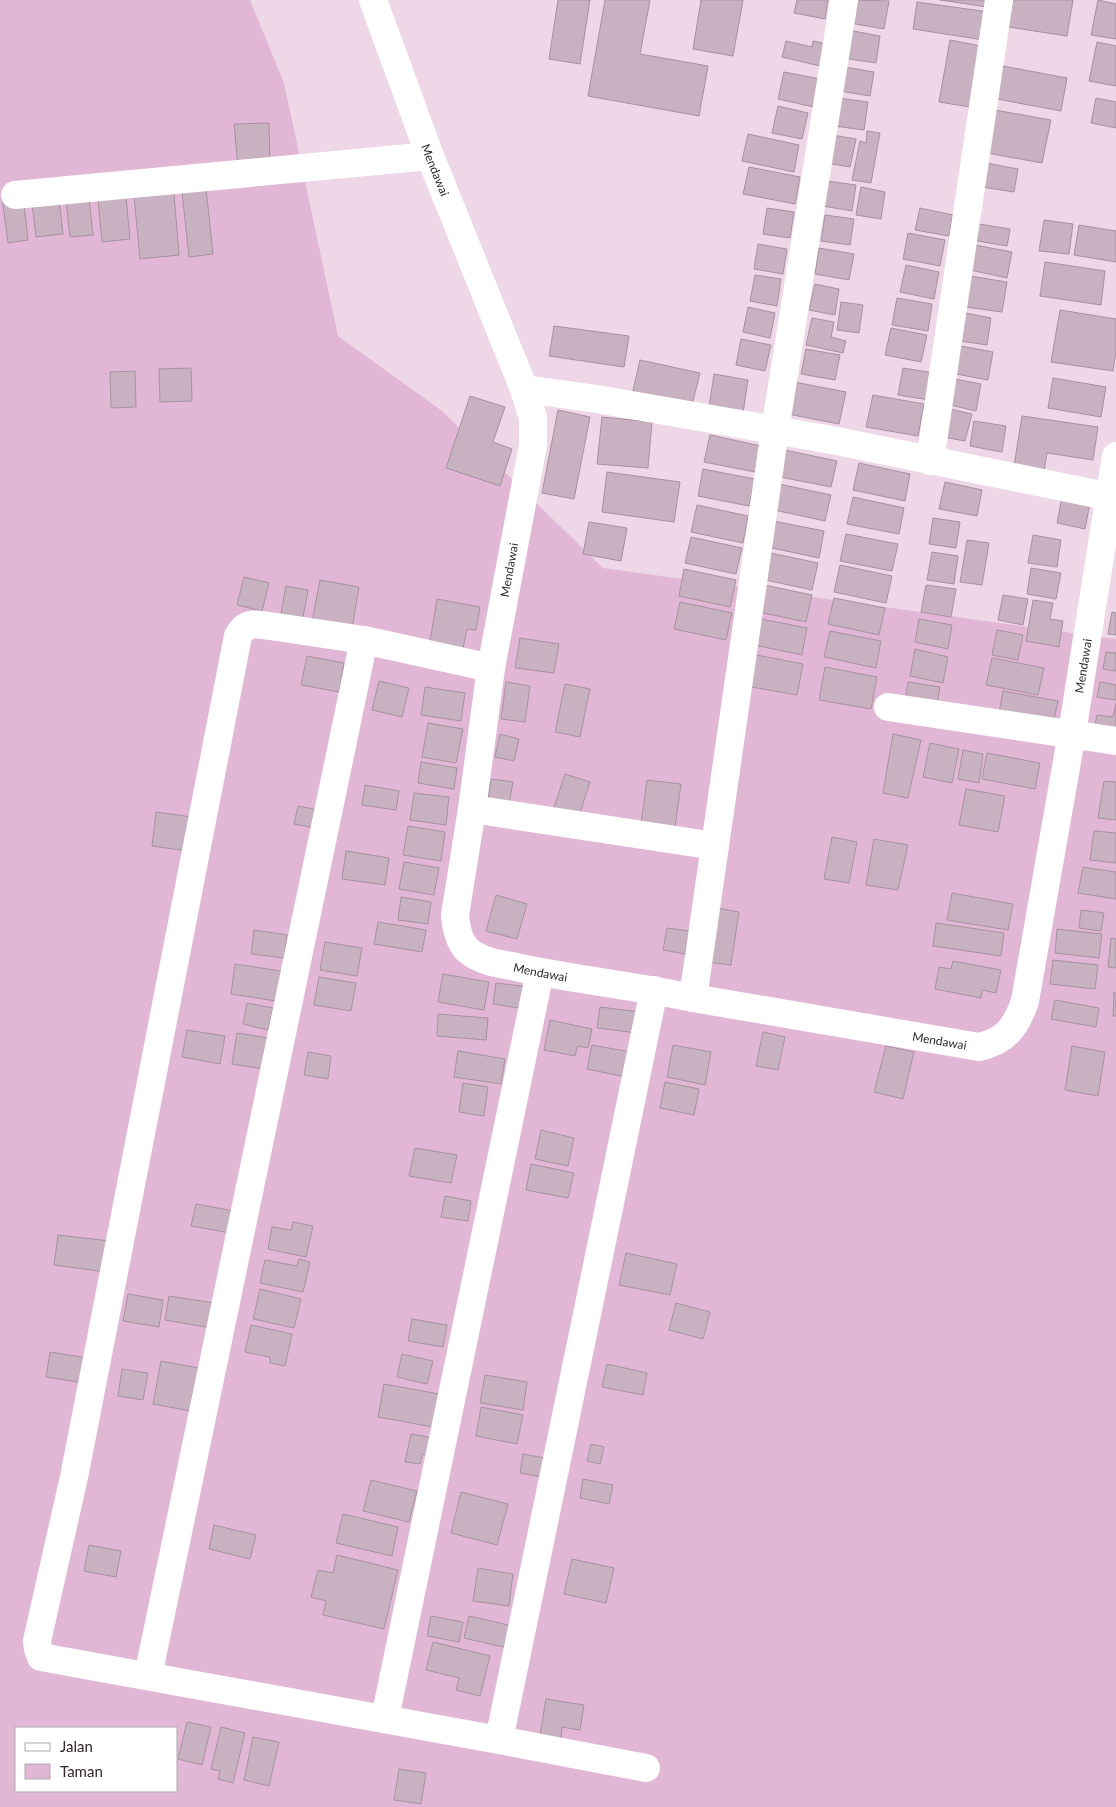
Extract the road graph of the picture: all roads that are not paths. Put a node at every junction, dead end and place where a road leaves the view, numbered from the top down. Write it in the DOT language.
graph roads {
  1 [pos="373,0"];
  2 [pos="844,0"];
  3 [pos="999,0"];
  4 [pos="430,156"];
  5 [pos="15,195"];
  6 [pos="524,389"];
  7 [pos="775,430"];
  8 [pos="1116,456"];
  9 [pos="930,460"];
  10 [pos="1113,497"];
  11 [pos="364,640"];
  12 [pos="491,668"];
  13 [pos="888,707"];
  14 [pos="1072,733"];
  15 [pos="1116,741"];
  16 [pos="472,809"];
  17 [pos="715,846"];
  18 [pos="540,972"];
  19 [pos="654,990"];
  20 [pos="693,998"];
  21 [pos="148,1676"];
  22 [pos="385,1718"];
  23 [pos="499,1740"];
  24 [pos="646,1768"];
  1 -- 4 [label="street, Mendawai"];
  2 -- 7 [label="street"];
  3 -- 9 [label="street"];
  4 -- 5 [label="street"];
  4 -- 6 [label="street, Mendawai"];
  6 -- 7 [label="street"];
  6 -- 12 [label="street, Mendawai"];
  7 -- 9 [label="street"];
  7 -- 17 [label="street"];
  8 -- 10 [label="street, Mendawai"];
  9 -- 10 [label="street"];
  10 -- 14 [label="street, Mendawai"];
  11 -- 12 [label="street"];
  11 -- 21 [label="street"];
  11 -- 21 [label="street"];
  12 -- 16 [label="street, Mendawai"];
  13 -- 14 [label="street"];
  14 -- 15 [label="street"];
  14 -- 20 [label="street, Mendawai"];
  16 -- 17 [label="street"];
  16 -- 18 [label="street, Mendawai"];
  17 -- 20 [label="street"];
  18 -- 19 [label="street, Mendawai"];
  18 -- 22 [label="street"];
  19 -- 20 [label="street, Mendawai"];
  19 -- 23 [label="street"];
  21 -- 22 [label="street"];
  22 -- 23 [label="street"];
  23 -- 24 [label="street"];
}
